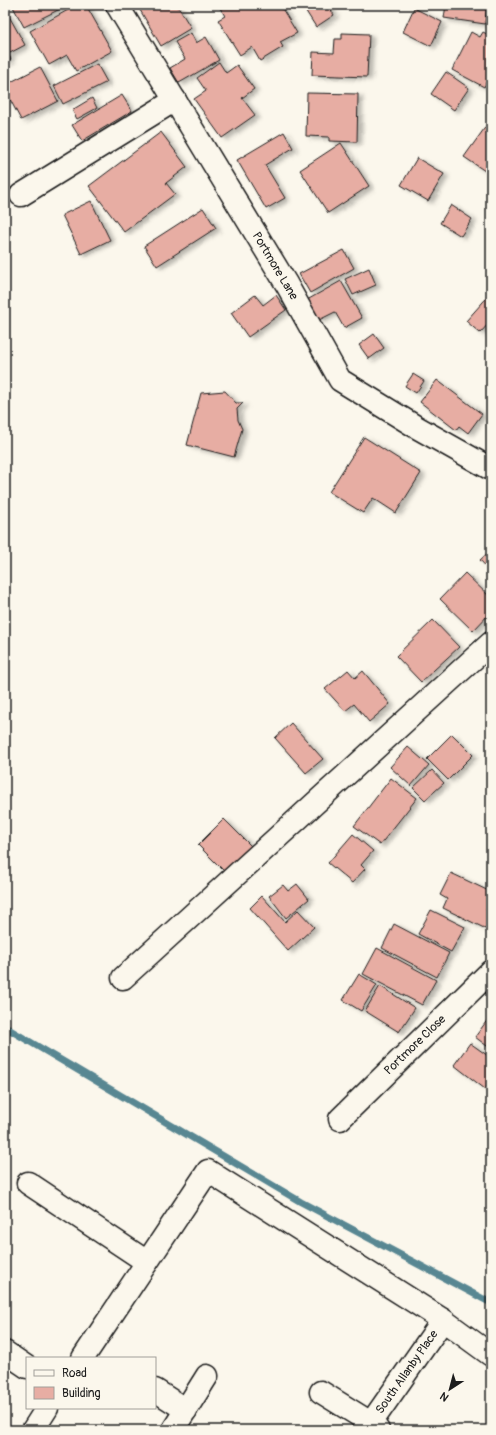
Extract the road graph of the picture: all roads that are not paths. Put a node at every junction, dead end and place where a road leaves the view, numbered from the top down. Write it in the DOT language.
graph roads {
  1 [pos="117,5"];
  2 [pos="175,100"];
  3 [pos="21,195"];
  4 [pos="491,469"];
  5 [pos="491,642"];
  6 [pos="491,971"];
  7 [pos="123,978"];
  8 [pos="340,1119"];
  9 [pos="28,1182"];
  10 [pos="147,1262"];
  11 [pos="443,1320"];
  12 [pos="5,1352"];
  13 [pos="93,1355"];
  14 [pos="491,1355"];
  15 [pos="26,1366"];
  16 [pos="207,1376"];
  17 [pos="156,1391"];
  18 [pos="321,1392"];
  19 [pos="46,1409"];
  20 [pos="186,1410"];
  21 [pos="374,1427"];
  22 [pos="33,1430"];
  23 [pos="173,1430"];
  1 -- 2 [label="street, Portmore Lane"];
  2 -- 3 [label="street"];
  2 -- 4 [label="street, Portmore Lane"];
  5 -- 7 [label="street"];
  6 -- 8 [label="street, Portmore Close"];
  9 -- 10 [label="street"];
  10 -- 11 [label="street"];
  10 -- 13 [label="street"];
  11 -- 14 [label="street"];
  11 -- 21 [label="street, South Allanby Place"];
  12 -- 15 [label="street"];
  16 -- 20 [label="street"];
  17 -- 20 [label="street"];
  18 -- 21 [label="street, South Allanby Place"];
  19 -- 22 [label="street"];
  20 -- 23 [label="street"];
}
